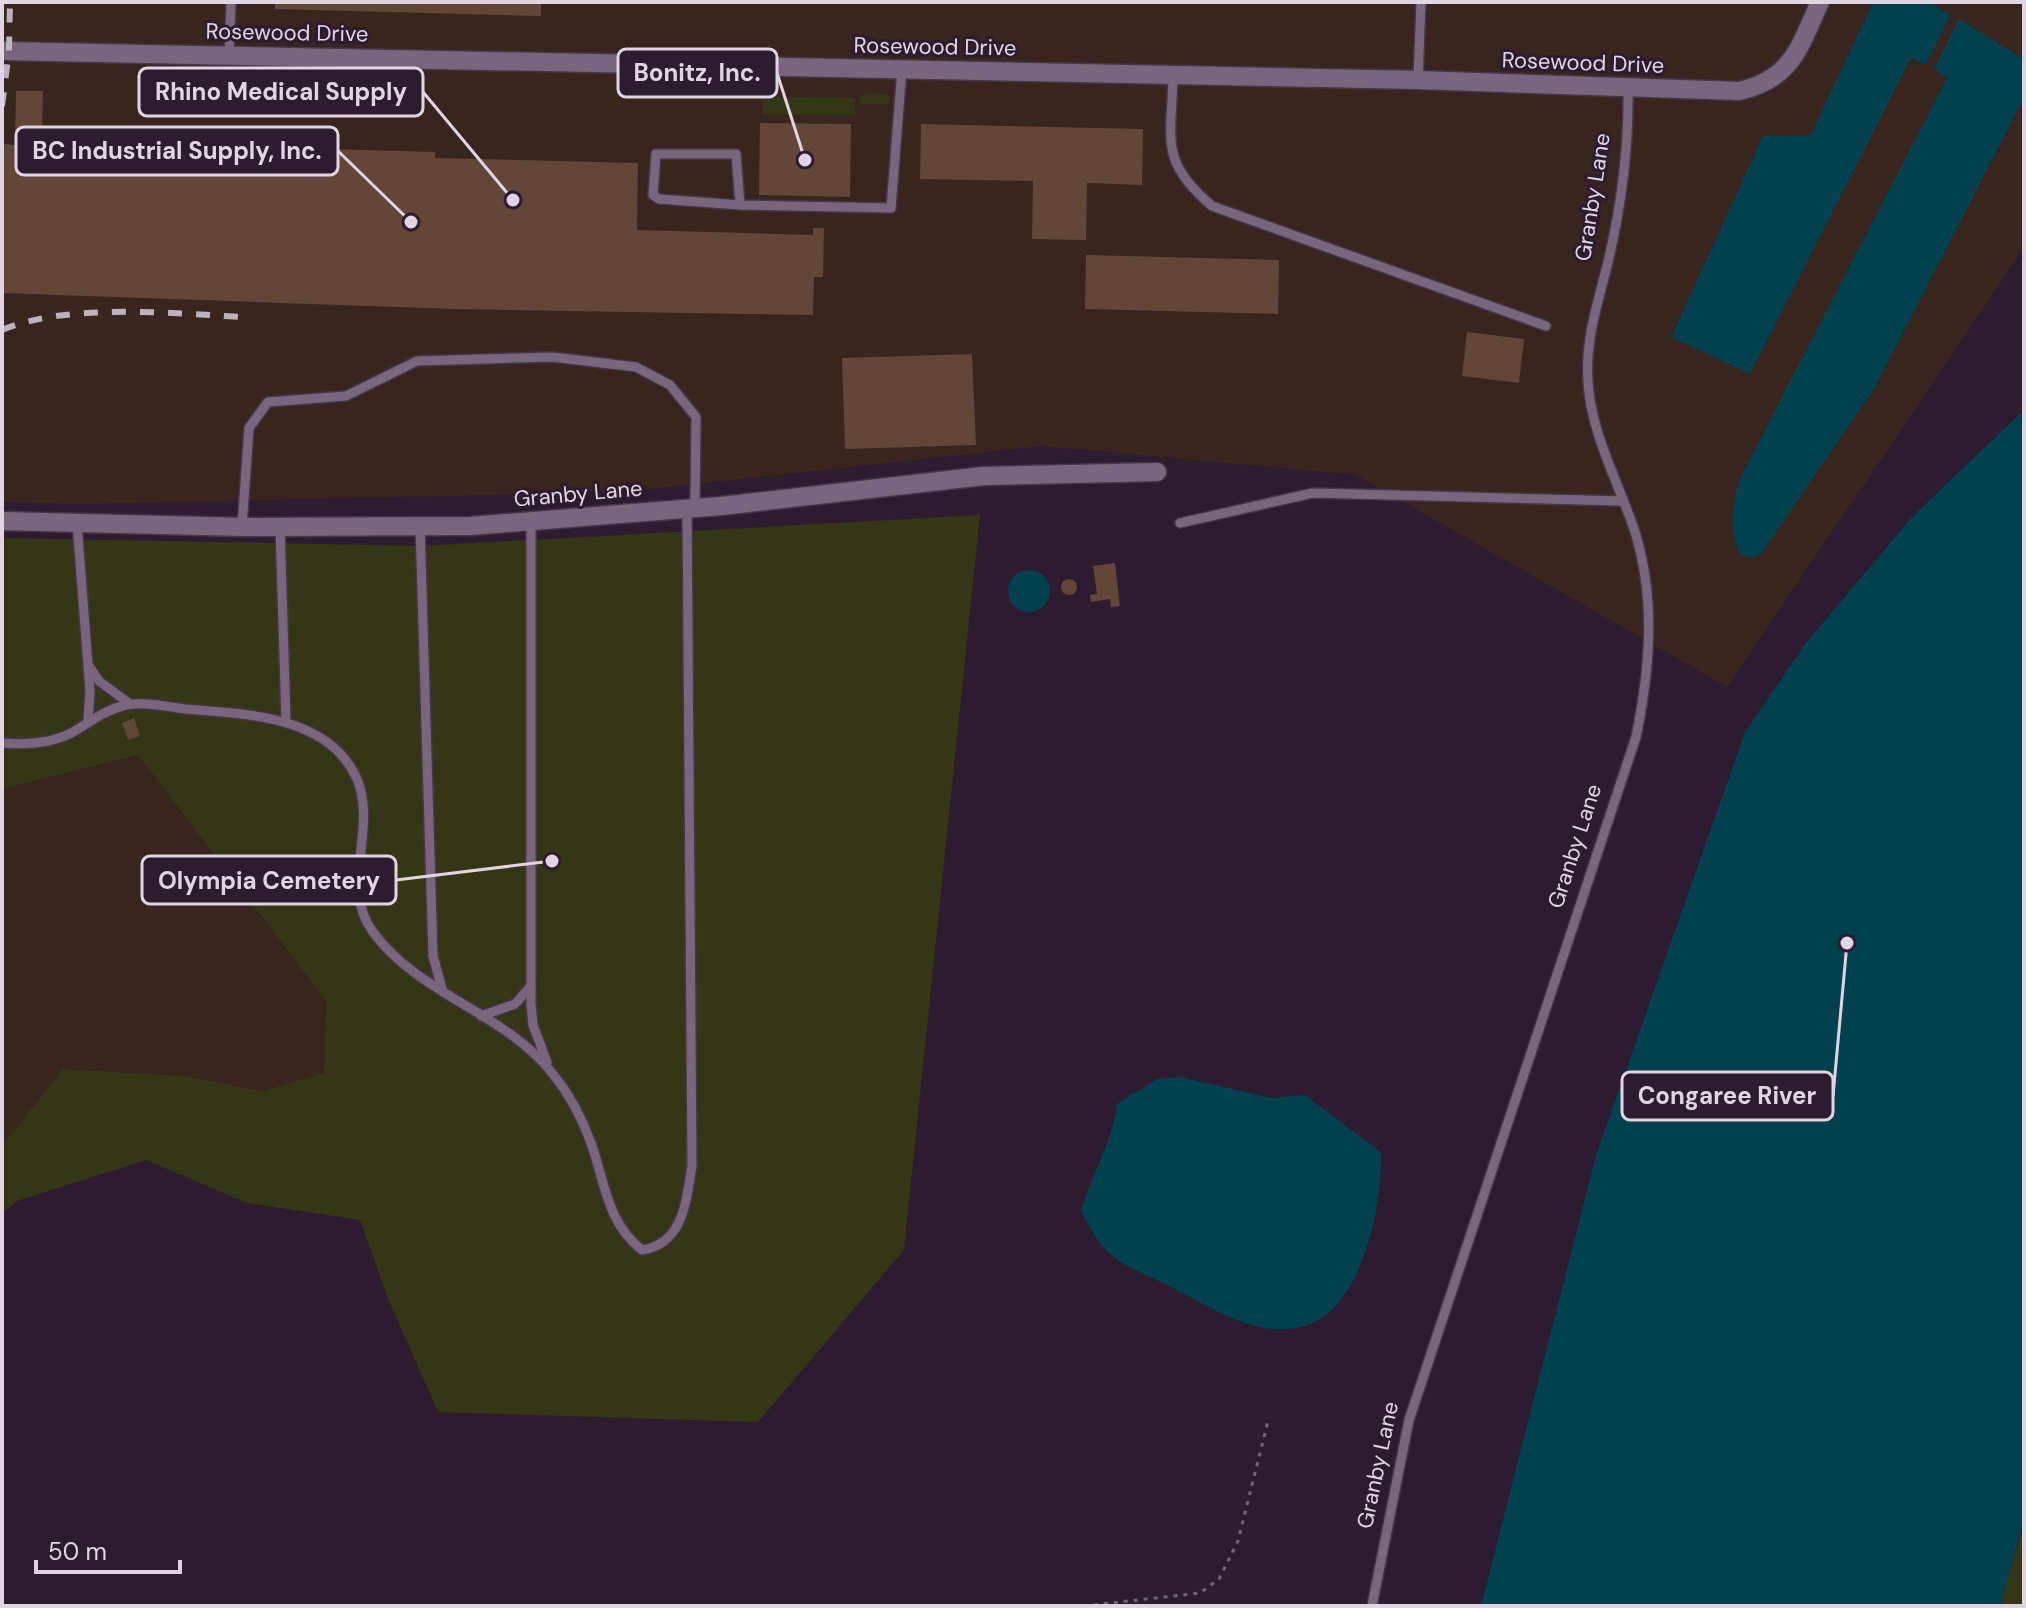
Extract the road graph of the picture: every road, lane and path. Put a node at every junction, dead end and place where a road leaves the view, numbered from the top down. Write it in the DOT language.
graph roads {
  1 [pos="231,2"];
  2 [pos="1421,2"];
  3 [pos="1820,2"];
  4 [pos="2,51"];
  5 [pos="229,55"];
  6 [pos="902,69"];
  7 [pos="1173,75"];
  8 [pos="1418,80"];
  9 [pos="1628,88"];
  10 [pos="740,205"];
  11 [pos="1546,326"];
  12 [pos="1157,472"];
  13 [pos="1623,501"];
  14 [pos="691,507"];
  15 [pos="2,521"];
  16 [pos="531,521"];
  17 [pos="77,523"];
  18 [pos="1180,523"];
  19 [pos="420,526"];
  20 [pos="242,527"];
  21 [pos="280,527"];
  22 [pos="88,665"];
  23 [pos="130,704"];
  24 [pos="88,720"];
  25 [pos="286,720"];
  26 [pos="2,743"];
  27 [pos="434,961"];
  28 [pos="420,976"];
  29 [pos="534,980"];
  30 [pos="443,992"];
  31 [pos="481,1016"];
  32 [pos="552,1072"];
  33 [pos="1268,1421"];
  34 [pos="1084,1606"];
  35 [pos="1372,1606"];
  1 -- 5 [label="lane"];
  2 -- 8 [label="lane"];
  3 -- 9 [label="street, Rosewood Drive"];
  4 -- 5 [label="street, Rosewood Drive"];
  5 -- 6 [label="street, Rosewood Drive"];
  6 -- 7 [label="street, Rosewood Drive"];
  6 -- 10 [label="lane"];
  7 -- 8 [label="street, Rosewood Drive"];
  7 -- 11 [label="lane"];
  8 -- 9 [label="street, Rosewood Drive"];
  9 -- 13 [label="lane, Granby Lane"];
  10 -- 10 [label="lane"];
  12 -- 14 [label="street, Granby Lane"];
  13 -- 18 [label="lane"];
  13 -- 35 [label="lane, Granby Lane"];
  14 -- 16 [label="street, Granby Lane"];
  14 -- 20 [label="lane"];
  14 -- 32 [label="lane"];
  15 -- 17 [label="street, Granby Lane"];
  16 -- 19 [label="street, Granby Lane"];
  16 -- 29 [label="lane"];
  17 -- 20 [label="street, Granby Lane"];
  17 -- 22 [label="lane"];
  19 -- 21 [label="street, Granby Lane"];
  19 -- 27 [label="lane"];
  20 -- 21 [label="street, Granby Lane"];
  21 -- 25 [label="lane"];
  22 -- 23 [label="lane"];
  22 -- 24 [label="lane"];
  23 -- 24 [label="lane"];
  23 -- 25 [label="lane"];
  24 -- 26 [label="lane"];
  25 -- 28 [label="lane"];
  27 -- 28 [label="lane"];
  27 -- 30 [label="lane"];
  28 -- 30 [label="lane"];
  29 -- 31 [label="lane"];
  29 -- 32 [label="lane"];
  30 -- 31 [label="lane"];
  31 -- 32 [label="lane"];
  33 -- 34 [label="path"];
}
